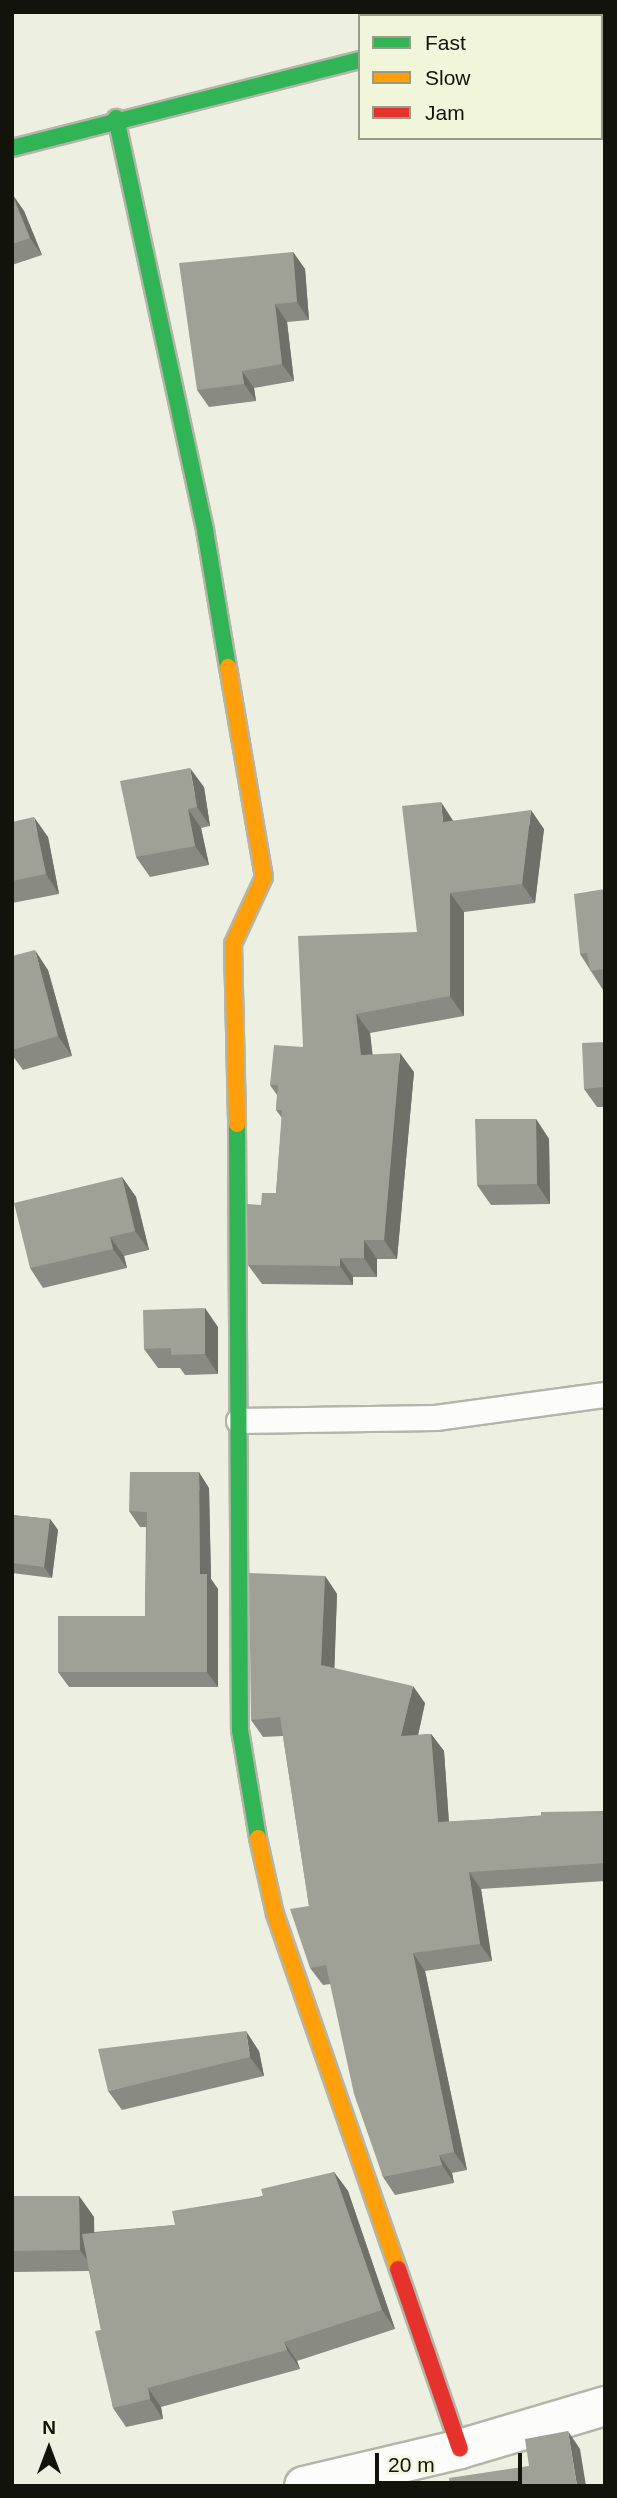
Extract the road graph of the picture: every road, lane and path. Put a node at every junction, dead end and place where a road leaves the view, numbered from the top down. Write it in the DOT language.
graph roads {
  1 [pos="358,60"];
  2 [pos="116,118"];
  3 [pos="12,148"];
  4 [pos="605,1395"];
  5 [pos="239,1421"];
  6 [pos="605,2406"];
  7 [pos="460,2449"];
  8 [pos="304,2486"];
  1 -- 2 [label="street"];
  2 -- 3 [label="street"];
  2 -- 5 [label="street"];
  4 -- 5 [label="lane"];
  5 -- 7 [label="street"];
  6 -- 7 [label="street"];
  7 -- 8 [label="street"];
}
